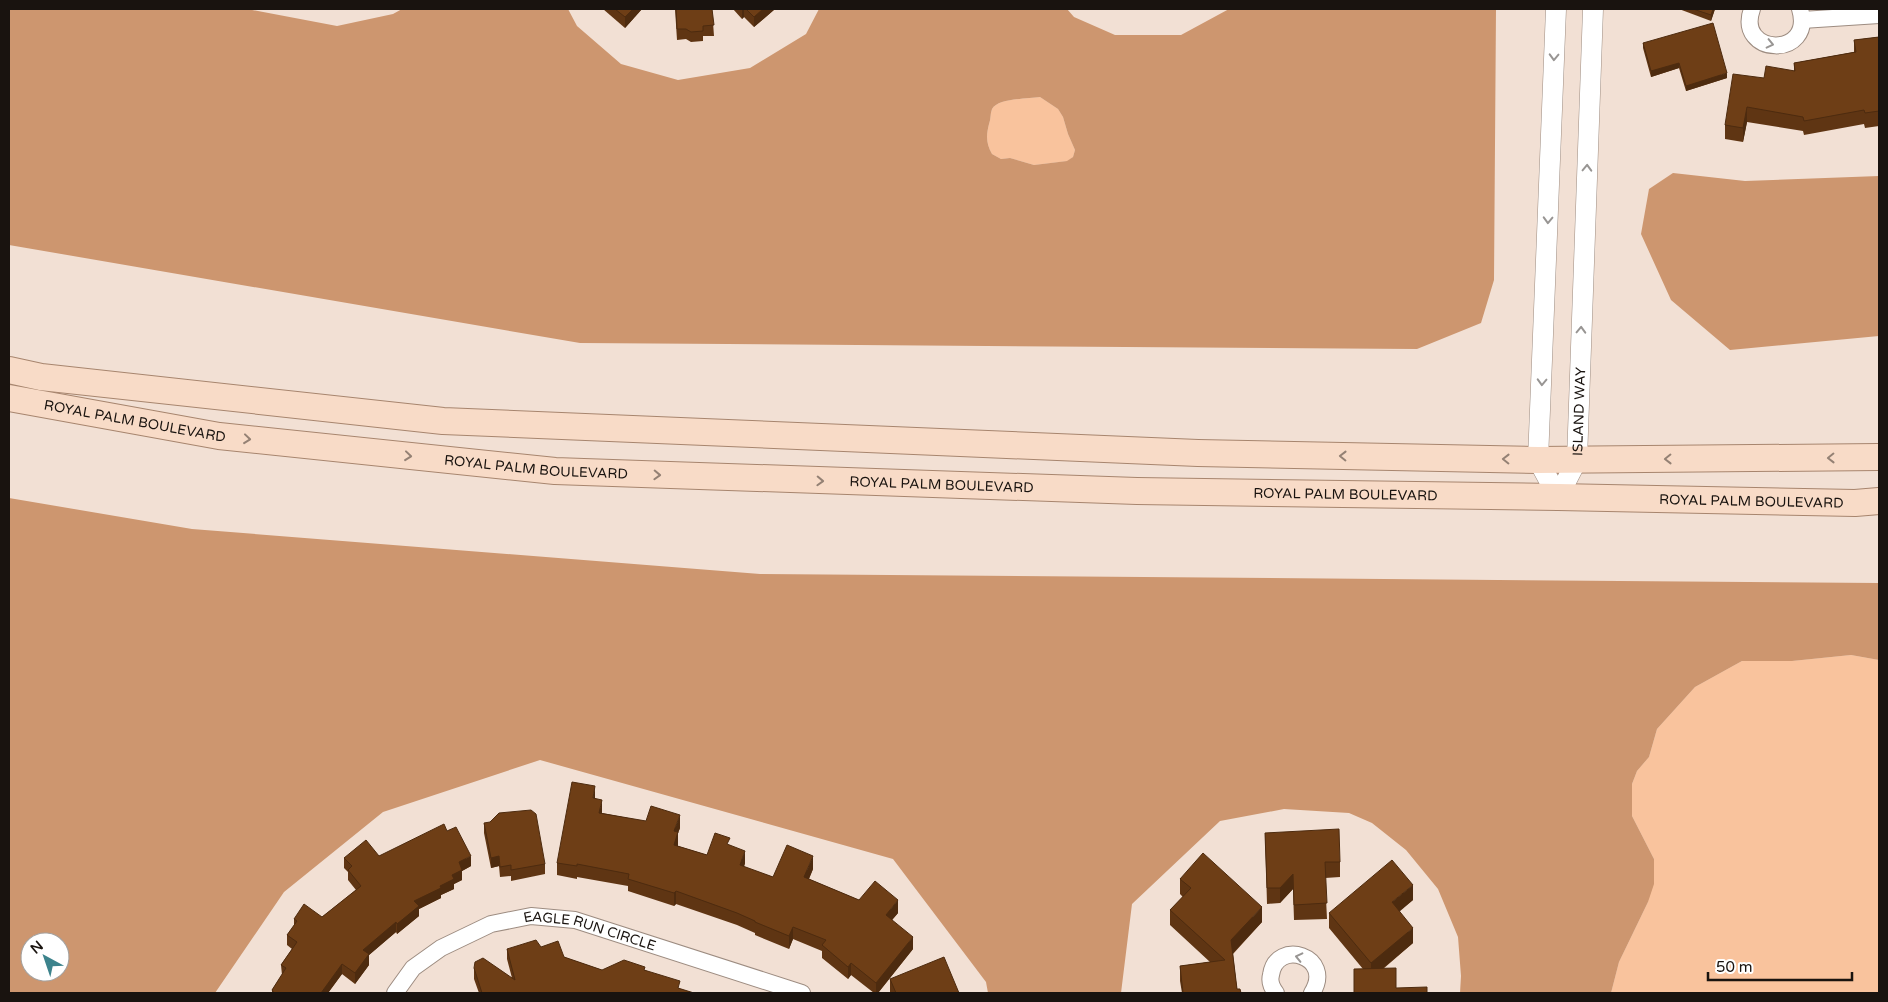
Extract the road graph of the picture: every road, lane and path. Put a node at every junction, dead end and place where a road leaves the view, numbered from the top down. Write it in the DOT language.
graph roads {
  1 [pos="1556,9"];
  2 [pos="1593,9"];
  3 [pos="1752,9"];
  4 [pos="1801,14"];
  5 [pos="1879,15"];
  6 [pos="9,370"];
  7 [pos="9,398"];
  8 [pos="1879,457"];
  9 [pos="1538,460"];
  10 [pos="1577,460"];
  11 [pos="1558,496"];
  12 [pos="1879,501"];
  13 [pos="395,993"];
  14 [pos="802,993"];
  15 [pos="1276,993"];
  16 [pos="1312,993"];
  1 -- 9 [label="street, one-way"];
  10 -- 2 [label="street, ISLAND WAY, one-way"];
  3 -- 4 [label="street, one-way"];
  4 -- 5 [label="street"];
  9 -- 6 [label="main road, ROYAL PALM BOULEVARD, one-way"];
  7 -- 11 [label="main road, ROYAL PALM BOULEVARD, one-way"];
  8 -- 10 [label="main road, ROYAL PALM BOULEVARD, one-way"];
  9 -- 10 [label="main road, ROYAL PALM BOULEVARD"];
  9 -- 11 [label="street"];
  10 -- 11 [label="street, ISLAND WAY"];
  11 -- 12 [label="main road, ROYAL PALM BOULEVARD"];
  13 -- 14 [label="street, EAGLE RUN CIRCLE"];
  16 -- 15 [label="street, one-way"];
}
